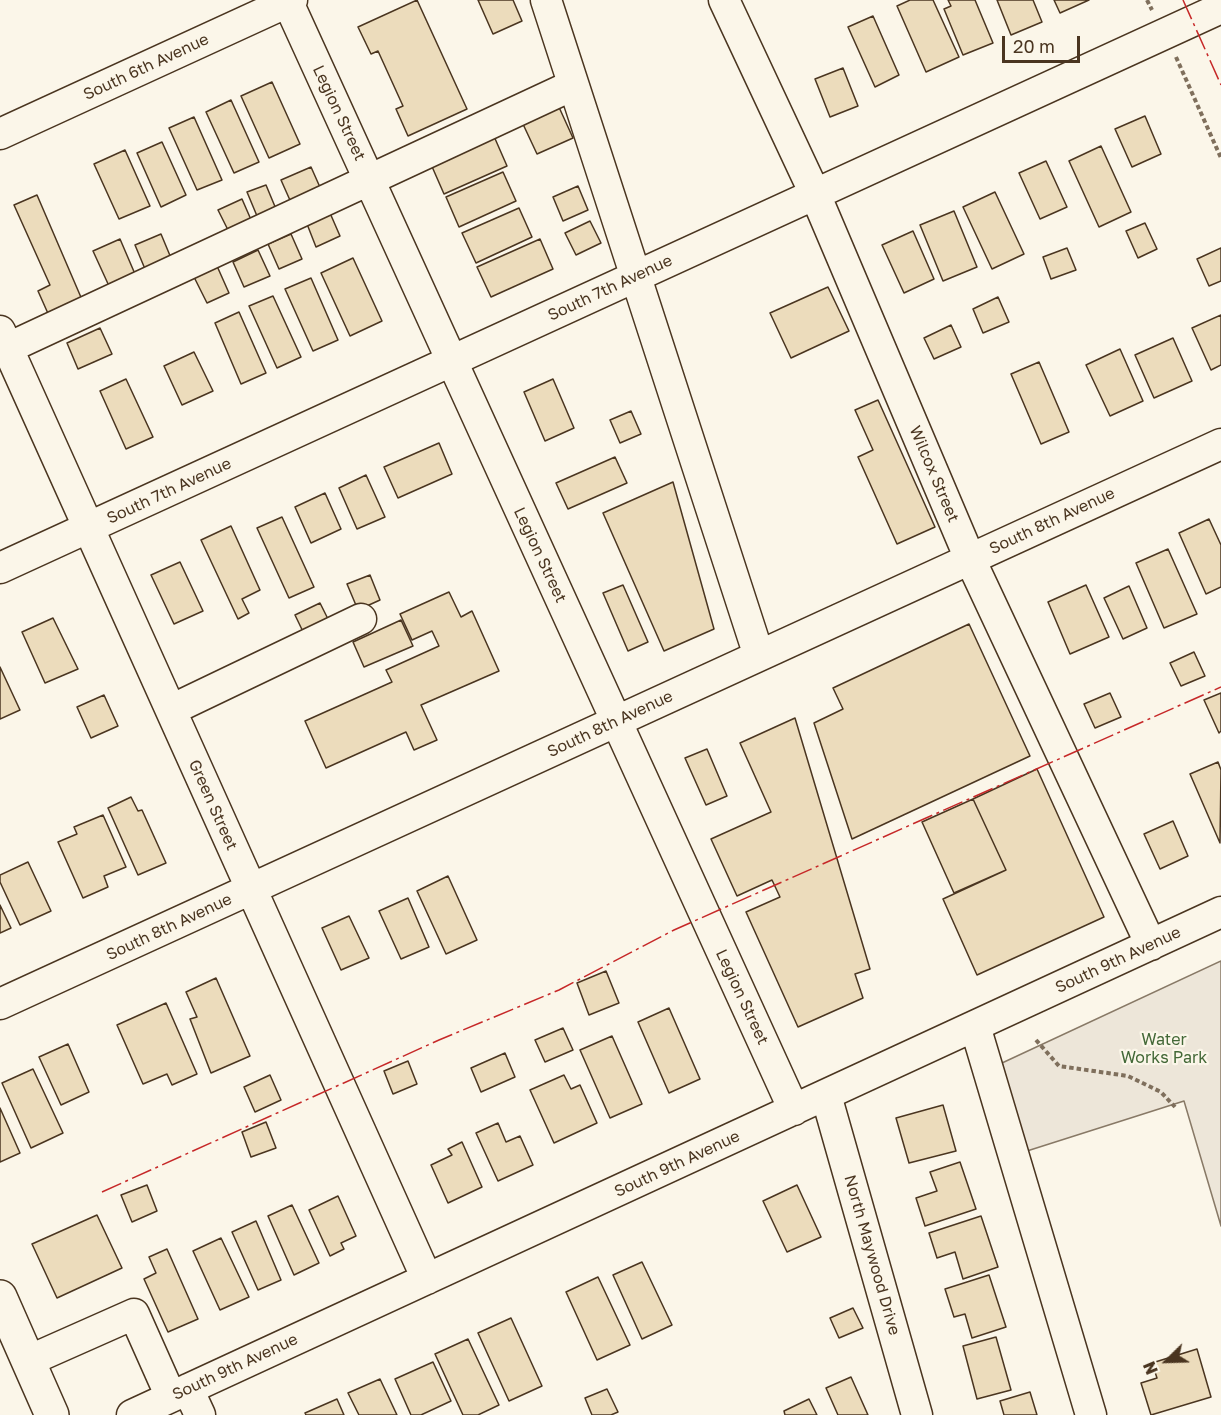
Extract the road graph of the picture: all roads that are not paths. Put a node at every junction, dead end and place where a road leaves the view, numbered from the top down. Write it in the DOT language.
graph roads {
  1 [pos="546,0"];
  2 [pos="724,0"];
  3 [pos="289,1"];
  4 [pos="1221,8"];
  5 [pos="573,86"];
  6 [pos="0,134"];
  7 [pos="369,180"];
  8 [pos="815,194"];
  9 [pos="635,276"];
  10 [pos="4,339"];
  11 [pos="452,361"];
  12 [pos="1221,444"];
  13 [pos="88,528"];
  14 [pos="970,559"];
  15 [pos="0,568"];
  16 [pos="362,619"];
  17 [pos="759,656"];
  18 [pos="171,710"];
  19 [pos="616,722"];
  20 [pos="250,890"];
  21 [pos="1221,912"];
  22 [pos="1151,945"];
  23 [pos="0,1005"];
  24 [pos="975,1026"];
  25 [pos="826,1095"];
  26 [pos="794,1110"];
  27 [pos="427,1279"];
  28 [pos="0,1297"];
  29 [pos="28,1360"];
  30 [pos="187,1400"];
  31 [pos="52,1415"];
  32 [pos="132,1415"];
  33 [pos="917,1415"];
  34 [pos="1091,1415"];
  1 -- 5 [label="street"];
  2 -- 8 [label="street, Wilcox Street"];
  3 -- 6 [label="street, South 6th Avenue"];
  3 -- 7 [label="street, Legion Street"];
  4 -- 8 [label="street, South 7th Avenue"];
  5 -- 7 [label="street"];
  5 -- 9 [label="street"];
  7 -- 10 [label="street"];
  7 -- 11 [label="street, Legion Street"];
  8 -- 9 [label="street, South 7th Avenue"];
  8 -- 14 [label="street, Wilcox Street"];
  9 -- 11 [label="street, South 7th Avenue"];
  9 -- 17 [label="street"];
  10 -- 13 [label="street, Green Street"];
  11 -- 13 [label="street, South 7th Avenue"];
  11 -- 19 [label="street, Legion Street"];
  12 -- 14 [label="street, South 8th Avenue"];
  13 -- 15 [label="street, South 7th Avenue"];
  13 -- 18 [label="street, Green Street"];
  14 -- 17 [label="street, South 8th Avenue"];
  14 -- 22 [label="street, Wilcox Street"];
  16 -- 18 [label="street"];
  17 -- 19 [label="street, South 8th Avenue"];
  18 -- 20 [label="street, Green Street"];
  19 -- 20 [label="street, South 8th Avenue"];
  19 -- 26 [label="street, Legion Street"];
  20 -- 23 [label="street, South 8th Avenue"];
  20 -- 27 [label="street, Green Street"];
  21 -- 22 [label="street, South 9th Avenue"];
  22 -- 24 [label="street, South 9th Avenue"];
  24 -- 25 [label="street, South 9th Avenue"];
  24 -- 34 [label="street"];
  25 -- 26 [label="street, South 9th Avenue"];
  25 -- 33 [label="street, North Maywood Drive"];
  26 -- 27 [label="street, South 9th Avenue"];
  27 -- 30 [label="street, South 9th Avenue"];
  28 -- 29 [label="main road"];
  29 -- 30 [label="street"];
  29 -- 31 [label="main road"];
  30 -- 32 [label="street, South 9th Avenue"];
}
